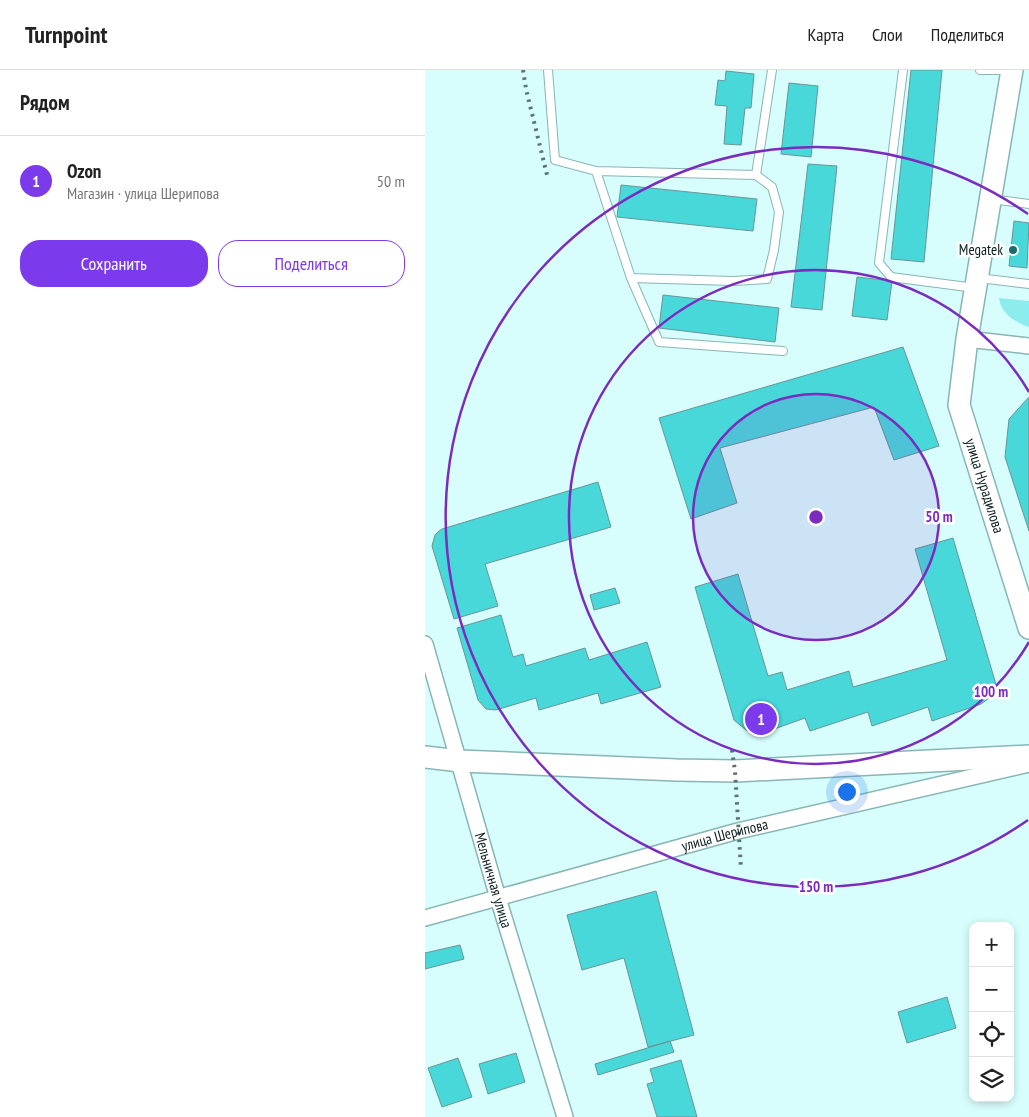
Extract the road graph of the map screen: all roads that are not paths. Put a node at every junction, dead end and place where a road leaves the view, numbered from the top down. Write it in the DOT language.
graph roads {
  1 [pos="548,70"];
  2 [pos="772,70"];
  3 [pos="903,70"];
  4 [pos="980,70"];
  5 [pos="1003,70"];
  6 [pos="1012,70"];
  7 [pos="597,170"];
  8 [pos="756,175"];
  9 [pos="990,199"];
  10 [pos="1029,204"];
  11 [pos="631,278"];
  12 [pos="977,283"];
  13 [pos="1029,284"];
  14 [pos="967,339"];
  15 [pos="1029,346"];
  16 [pos="783,351"];
  17 [pos="1029,628"];
  18 [pos="425,644"];
  19 [pos="1029,756"];
  20 [pos="425,757"];
  21 [pos="460,761"];
  22 [pos="1029,764"];
  23 [pos="498,898"];
  24 [pos="425,918"];
  25 [pos="565,1117"];
  1 -- 7 [label="lane"];
  2 -- 8 [label="lane"];
  3 -- 12 [label="lane"];
  4 -- 5 [label="lane"];
  6 -- 9 [label="main road, улица Нурадилова"];
  7 -- 8 [label="lane"];
  7 -- 11 [label="lane"];
  8 -- 11 [label="lane"];
  9 -- 10 [label="lane"];
  9 -- 12 [label="main road, улица Нурадилова"];
  11 -- 16 [label="lane"];
  12 -- 13 [label="lane"];
  12 -- 14 [label="main road, улица Нурадилова"];
  14 -- 15 [label="street"];
  14 -- 17 [label="main road, улица Нурадилова"];
  18 -- 21 [label="street, Мельничная улица"];
  19 -- 21 [label="main road"];
  20 -- 21 [label="main road"];
  21 -- 23 [label="street, Мельничная улица"];
  22 -- 23 [label="street, улица Шерипова"];
  23 -- 24 [label="street, улица Шерипова"];
  23 -- 25 [label="street, Мельничная улица"];
}
